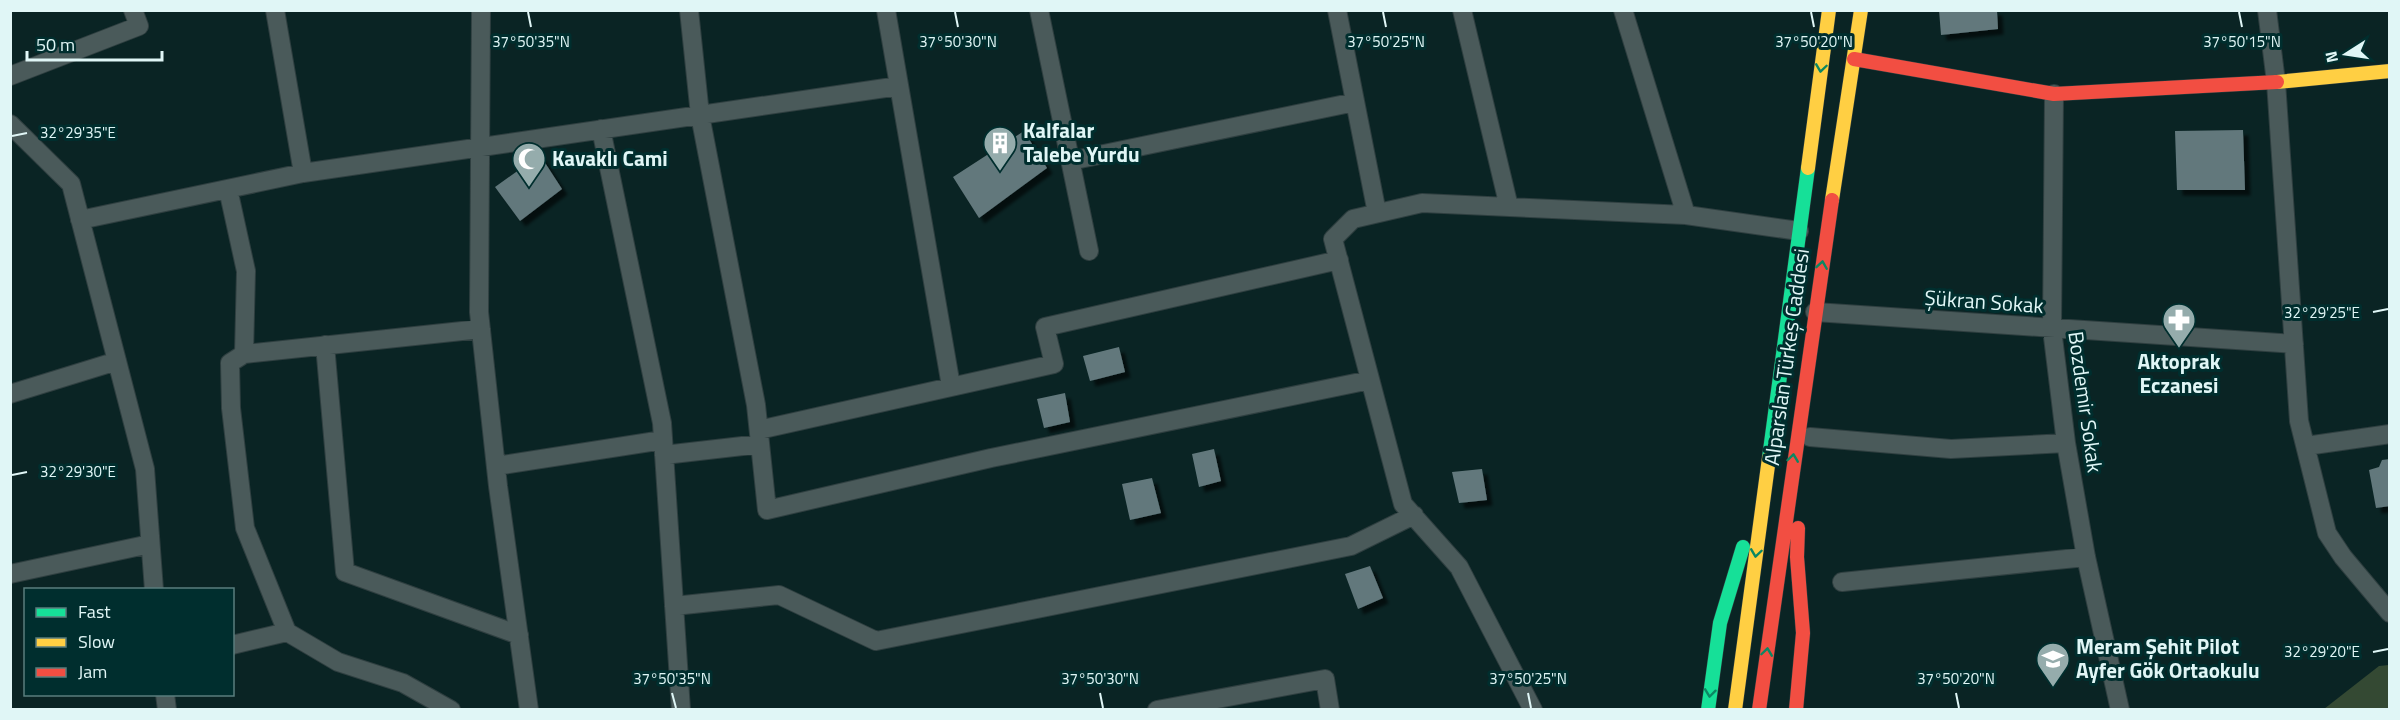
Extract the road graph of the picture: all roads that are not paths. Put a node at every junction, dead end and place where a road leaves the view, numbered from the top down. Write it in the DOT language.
graph roads {
  1 [pos="275,10"];
  2 [pos="481,10"];
  3 [pos="689,10"];
  4 [pos="886,10"];
  5 [pos="1040,10"];
  6 [pos="1337,10"];
  7 [pos="1462,10"];
  8 [pos="1623,10"];
  9 [pos="1829,10"];
  10 [pos="1861,10"];
  11 [pos="2267,10"];
  12 [pos="136,18"];
  13 [pos="1854,59"];
  14 [pos="2390,71"];
  15 [pos="10,76"];
  16 [pos="2276,82"];
  17 [pos="899,86"];
  18 [pos="2054,94"];
  19 [pos="1355,102"];
  20 [pos="700,115"];
  21 [pos="10,124"];
  22 [pos="601,129"];
  23 [pos="480,147"];
  24 [pos="1070,161"];
  25 [pos="303,173"];
  26 [pos="228,189"];
  27 [pos="1509,207"];
  28 [pos="1377,213"];
  29 [pos="1686,215"];
  30 [pos="80,220"];
  31 [pos="1799,231"];
  32 [pos="1089,251"];
  33 [pos="1339,260"];
  34 [pos="1815,312"];
  35 [pos="481,329"];
  36 [pos="2052,329"];
  37 [pos="2294,344"];
  38 [pos="325,345"];
  39 [pos="1783,349"];
  40 [pos="1809,351"];
  41 [pos="244,354"];
  42 [pos="117,361"];
  43 [pos="1370,380"];
  44 [pos="951,386"];
  45 [pos="10,394"];
  46 [pos="2390,434"];
  47 [pos="1810,436"];
  48 [pos="760,437"];
  49 [pos="2066,443"];
  50 [pos="2306,446"];
  51 [pos="664,448"];
  52 [pos="496,466"];
  53 [pos="1414,515"];
  54 [pos="150,544"];
  55 [pos="2086,557"];
  56 [pos="10,574"];
  57 [pos="1842,582"];
  58 [pos="154,588"];
  59 [pos="674,606"];
  60 [pos="2390,613"];
  61 [pos="287,632"];
  62 [pos="519,635"];
  63 [pos="234,645"];
  64 [pos="451,710"];
  65 [pos="529,710"];
  66 [pos="681,710"];
  67 [pos="1157,710"];
  68 [pos="1330,710"];
  69 [pos="1533,710"];
  70 [pos="1708,710"];
  71 [pos="1735,710"];
  72 [pos="1759,710"];
  73 [pos="1796,710"];
  74 [pos="2120,710"];
  1 -- 25 [label="street"];
  2 -- 23 [label="street"];
  3 -- 20 [label="street"];
  4 -- 17 [label="street"];
  5 -- 24 [label="street"];
  6 -- 19 [label="street"];
  7 -- 27 [label="street"];
  8 -- 29 [label="street"];
  9 -- 31 [label="main road, Alparslan Türkeş Caddesi, one-way"];
  10 -- 13 [label="main road, Alparslan Türkeş Caddesi"];
  11 -- 16 [label="street"];
  12 -- 15 [label="street"];
  13 -- 18 [label="main road"];
  34 -- 13 [label="main road, Alparslan Türkeş Caddesi, one-way"];
  14 -- 16 [label="main road"];
  16 -- 18 [label="main road"];
  16 -- 37 [label="street"];
  17 -- 20 [label="street"];
  17 -- 44 [label="street"];
  18 -- 36 [label="street, Bozdemir Sokak"];
  19 -- 24 [label="street"];
  19 -- 28 [label="street"];
  20 -- 22 [label="street"];
  20 -- 48 [label="street"];
  21 -- 30 [label="street"];
  22 -- 23 [label="street"];
  22 -- 51 [label="street"];
  23 -- 25 [label="street"];
  23 -- 35 [label="street"];
  24 -- 32 [label="street"];
  25 -- 26 [label="street"];
  26 -- 30 [label="street"];
  26 -- 41 [label="street"];
  27 -- 28 [label="street"];
  27 -- 29 [label="street"];
  28 -- 33 [label="street"];
  29 -- 31 [label="street"];
  30 -- 42 [label="street"];
  31 -- 39 [label="main road, Alparslan Türkeş Caddesi"];
  33 -- 43 [label="street"];
  33 -- 44 [label="street"];
  34 -- 36 [label="street, Şükran Sokak"];
  34 -- 40 [label="main road, Alparslan Türkeş Caddesi"];
  35 -- 38 [label="street"];
  35 -- 52 [label="street"];
  36 -- 37 [label="street, Şükran Sokak"];
  36 -- 49 [label="street, Bozdemir Sokak"];
  37 -- 50 [label="street"];
  38 -- 41 [label="street"];
  38 -- 62 [label="street"];
  39 -- 70 [label="main road, one-way"];
  39 -- 71 [label="main road, Alparslan Türkeş Caddesi, one-way"];
  40 -- 47 [label="main road"];
  72 -- 40 [label="main road, Alparslan Türkeş Caddesi, one-way"];
  41 -- 61 [label="street"];
  42 -- 45 [label="street"];
  42 -- 54 [label="street"];
  43 -- 48 [label="street"];
  43 -- 53 [label="street"];
  44 -- 48 [label="street"];
  46 -- 50 [label="street"];
  47 -- 49 [label="street"];
  47 -- 73 [label="main road"];
  48 -- 51 [label="street"];
  49 -- 55 [label="street, Bozdemir Sokak"];
  50 -- 60 [label="street"];
  51 -- 52 [label="street"];
  51 -- 59 [label="street"];
  52 -- 62 [label="street"];
  53 -- 59 [label="street"];
  53 -- 69 [label="street"];
  54 -- 56 [label="street"];
  54 -- 58 [label="street"];
  55 -- 57 [label="street"];
  55 -- 74 [label="street, Bozdemir Sokak"];
  59 -- 66 [label="street"];
  61 -- 63 [label="street"];
  61 -- 64 [label="street"];
  62 -- 65 [label="street"];
  67 -- 68 [label="street"];
}
